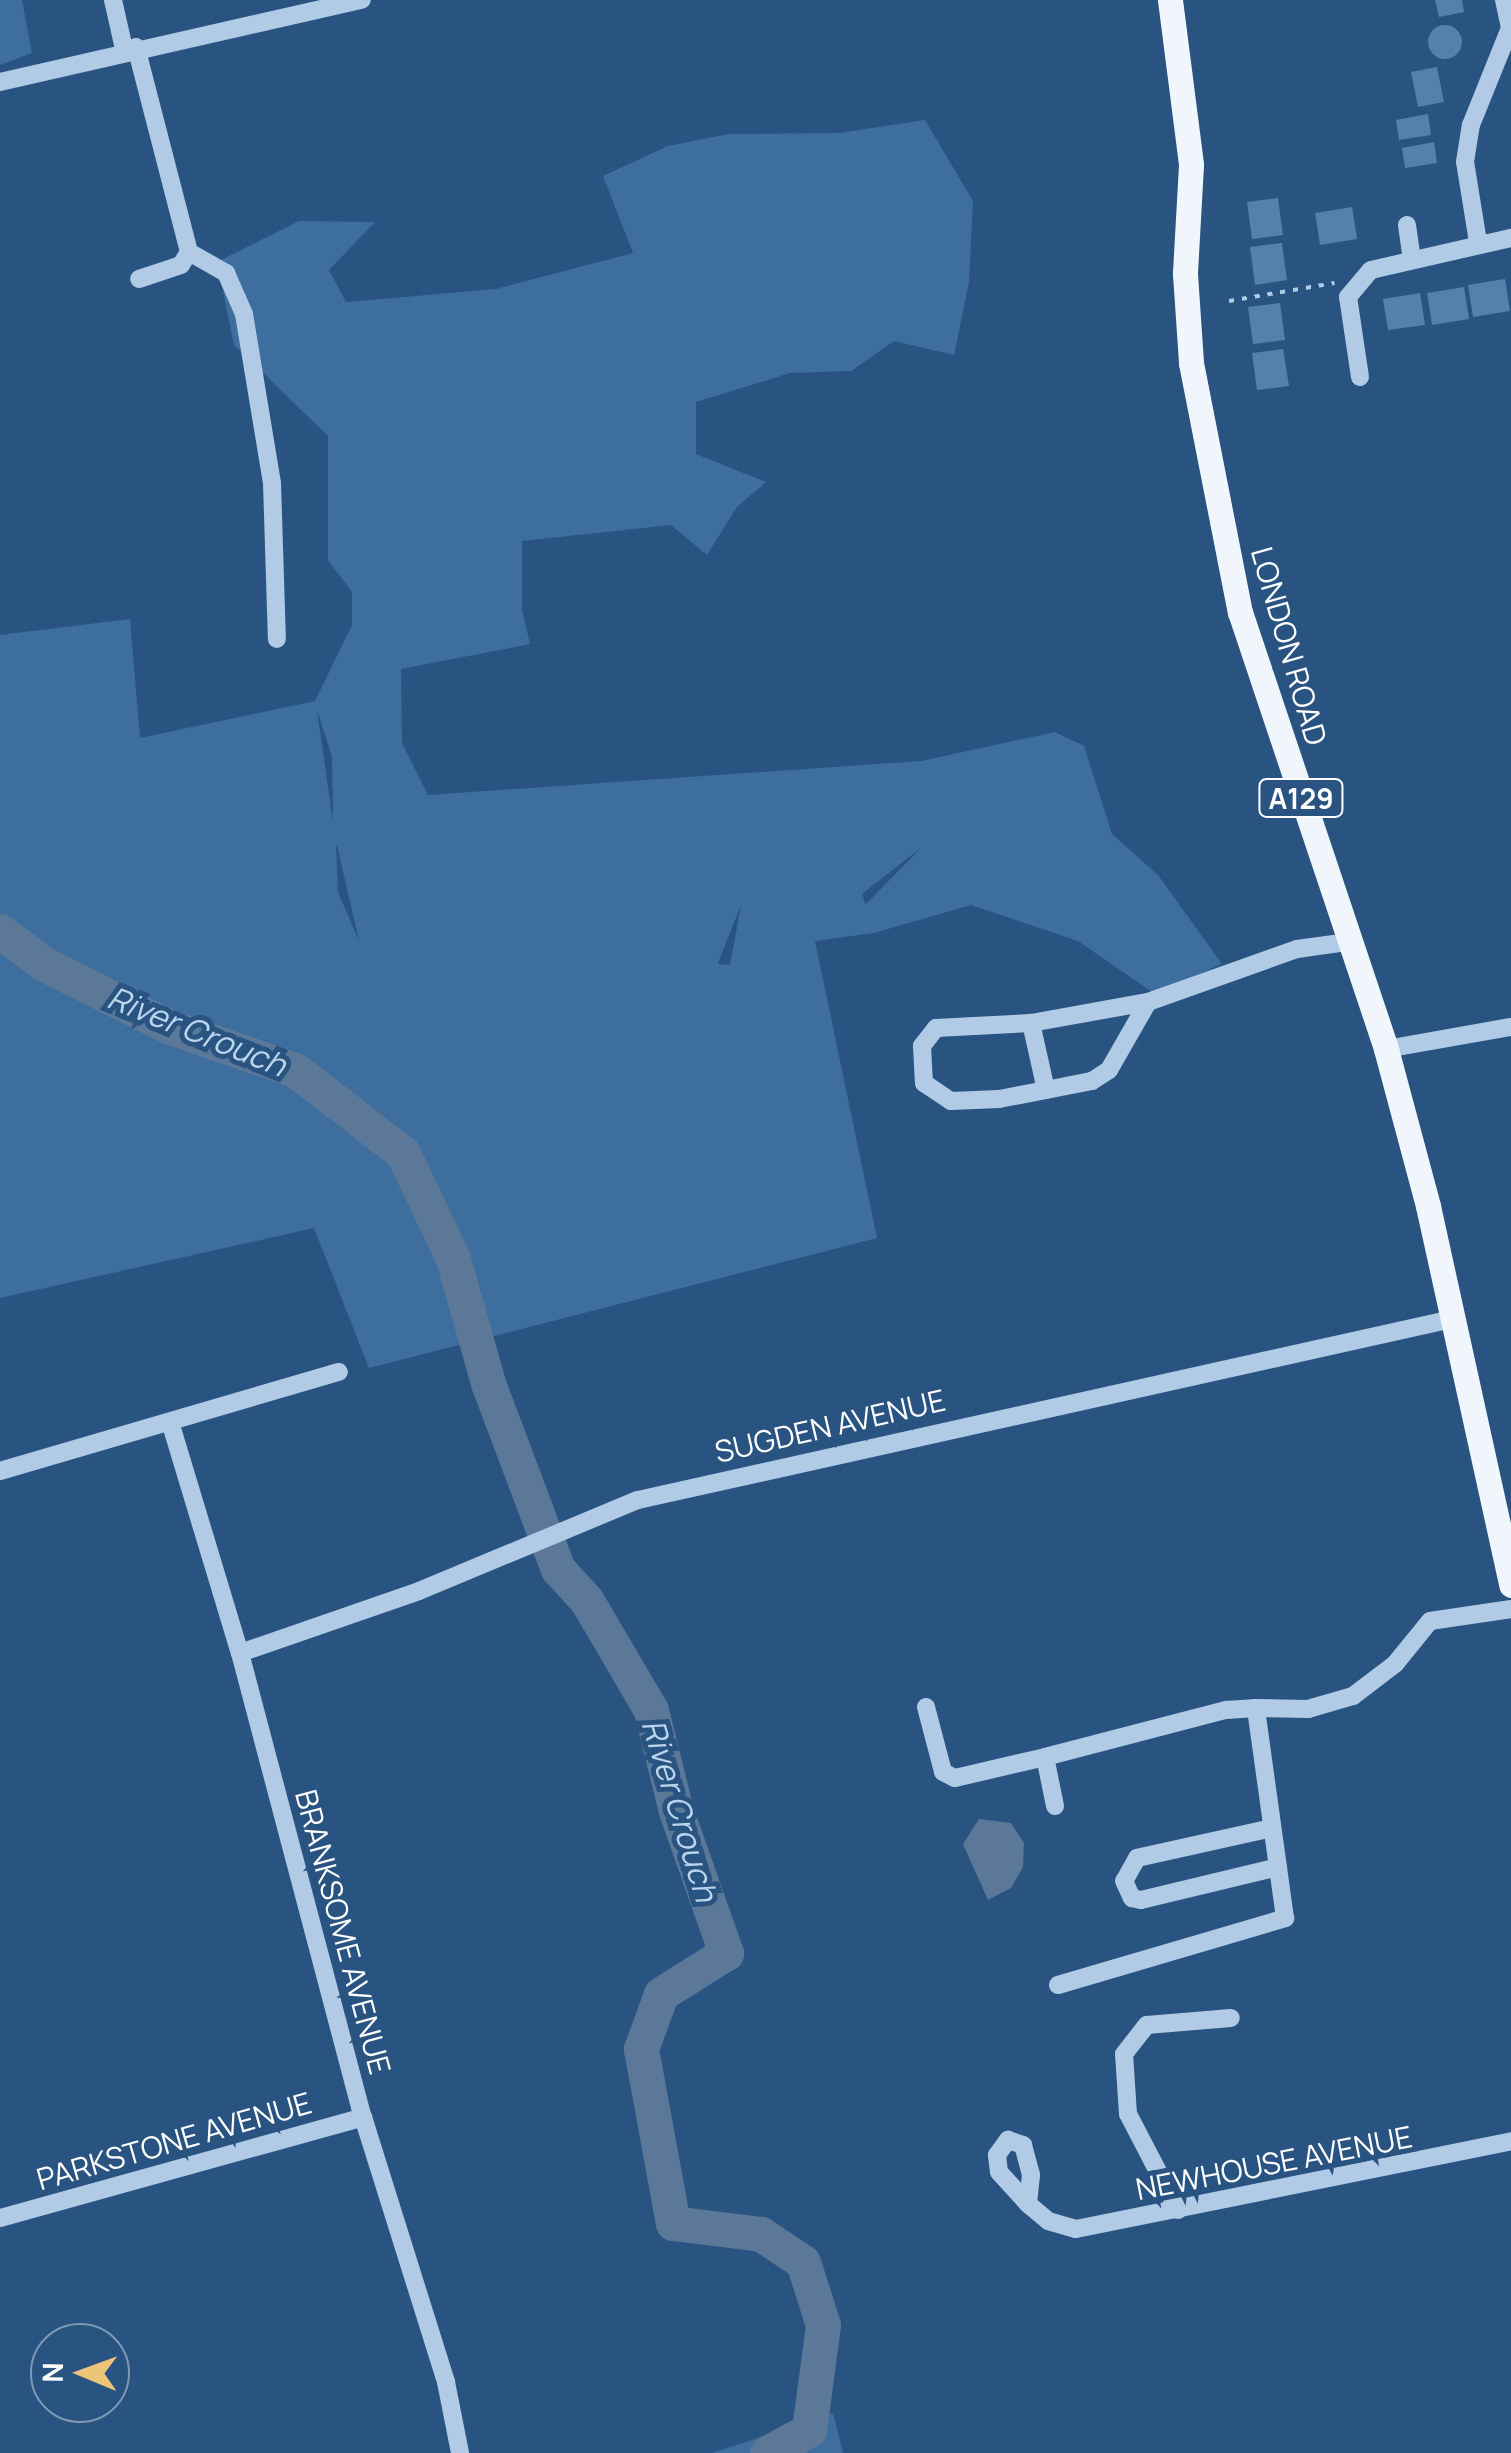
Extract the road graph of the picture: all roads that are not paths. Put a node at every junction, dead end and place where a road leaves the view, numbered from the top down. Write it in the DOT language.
graph roads {
  1 [pos="113,0"];
  2 [pos="362,0"];
  3 [pos="1170,0"];
  4 [pos="1504,0"];
  5 [pos="1510,28"];
  6 [pos="130,48"];
  7 [pos="0,82"];
  8 [pos="1406,225"];
  9 [pos="1511,238"];
  10 [pos="1478,242"];
  11 [pos="189,252"];
  12 [pos="1412,260"];
  13 [pos="139,279"];
  14 [pos="1360,376"];
  15 [pos="276,639"];
  16 [pos="1347,942"];
  17 [pos="1148,1002"];
  18 [pos="1031,1023"];
  19 [pos="1511,1027"];
  20 [pos="1386,1049"];
  21 [pos="1046,1090"];
  22 [pos="1452,1318"];
  23 [pos="339,1372"];
  24 [pos="171,1425"];
  25 [pos="0,1471"];
  26 [pos="1511,1584"];
  27 [pos="1511,1610"];
  28 [pos="240,1653"];
  29 [pos="926,1706"];
  30 [pos="1256,1708"];
  31 [pos="1044,1757"];
  32 [pos="1055,1806"];
  33 [pos="1272,1828"];
  34 [pos="1278,1867"];
  35 [pos="1058,1985"];
  36 [pos="1231,2018"];
  37 [pos="362,2118"];
  38 [pos="1511,2141"];
  39 [pos="1028,2204"];
  40 [pos="1178,2210"];
  41 [pos="0,2218"];
  42 [pos="460,2453"];
  1 -- 6 [label="street"];
  2 -- 6 [label="street"];
  3 -- 16 [label="main road, LONDON ROAD / A129"];
  4 -- 5 [label="street"];
  5 -- 10 [label="street"];
  6 -- 7 [label="street"];
  6 -- 11 [label="street"];
  8 -- 12 [label="street"];
  9 -- 10 [label="street"];
  10 -- 12 [label="street"];
  11 -- 13 [label="street"];
  11 -- 15 [label="street"];
  12 -- 14 [label="street"];
  16 -- 17 [label="street"];
  16 -- 20 [label="main road, LONDON ROAD / A129"];
  17 -- 18 [label="street"];
  17 -- 21 [label="street"];
  18 -- 21 [label="street"];
  18 -- 21 [label="street"];
  19 -- 20 [label="street"];
  20 -- 22 [label="main road, LONDON ROAD / A129"];
  22 -- 26 [label="main road, LONDON ROAD / A129"];
  22 -- 28 [label="street, SUGDEN AVENUE"];
  23 -- 24 [label="street"];
  24 -- 25 [label="street"];
  24 -- 28 [label="street, BRANKSOME AVENUE"];
  27 -- 30 [label="street"];
  28 -- 37 [label="street, BRANKSOME AVENUE"];
  29 -- 31 [label="street"];
  30 -- 31 [label="street"];
  30 -- 33 [label="street"];
  31 -- 32 [label="street"];
  33 -- 34 [label="street"];
  33 -- 34 [label="street"];
  34 -- 35 [label="street"];
  36 -- 40 [label="street"];
  37 -- 41 [label="street, PARKSTONE AVENUE"];
  37 -- 42 [label="street, BRANKSOME AVENUE"];
  38 -- 40 [label="street, NEWHOUSE AVENUE"];
  39 -- 40 [label="street, NEWHOUSE AVENUE"];
}
